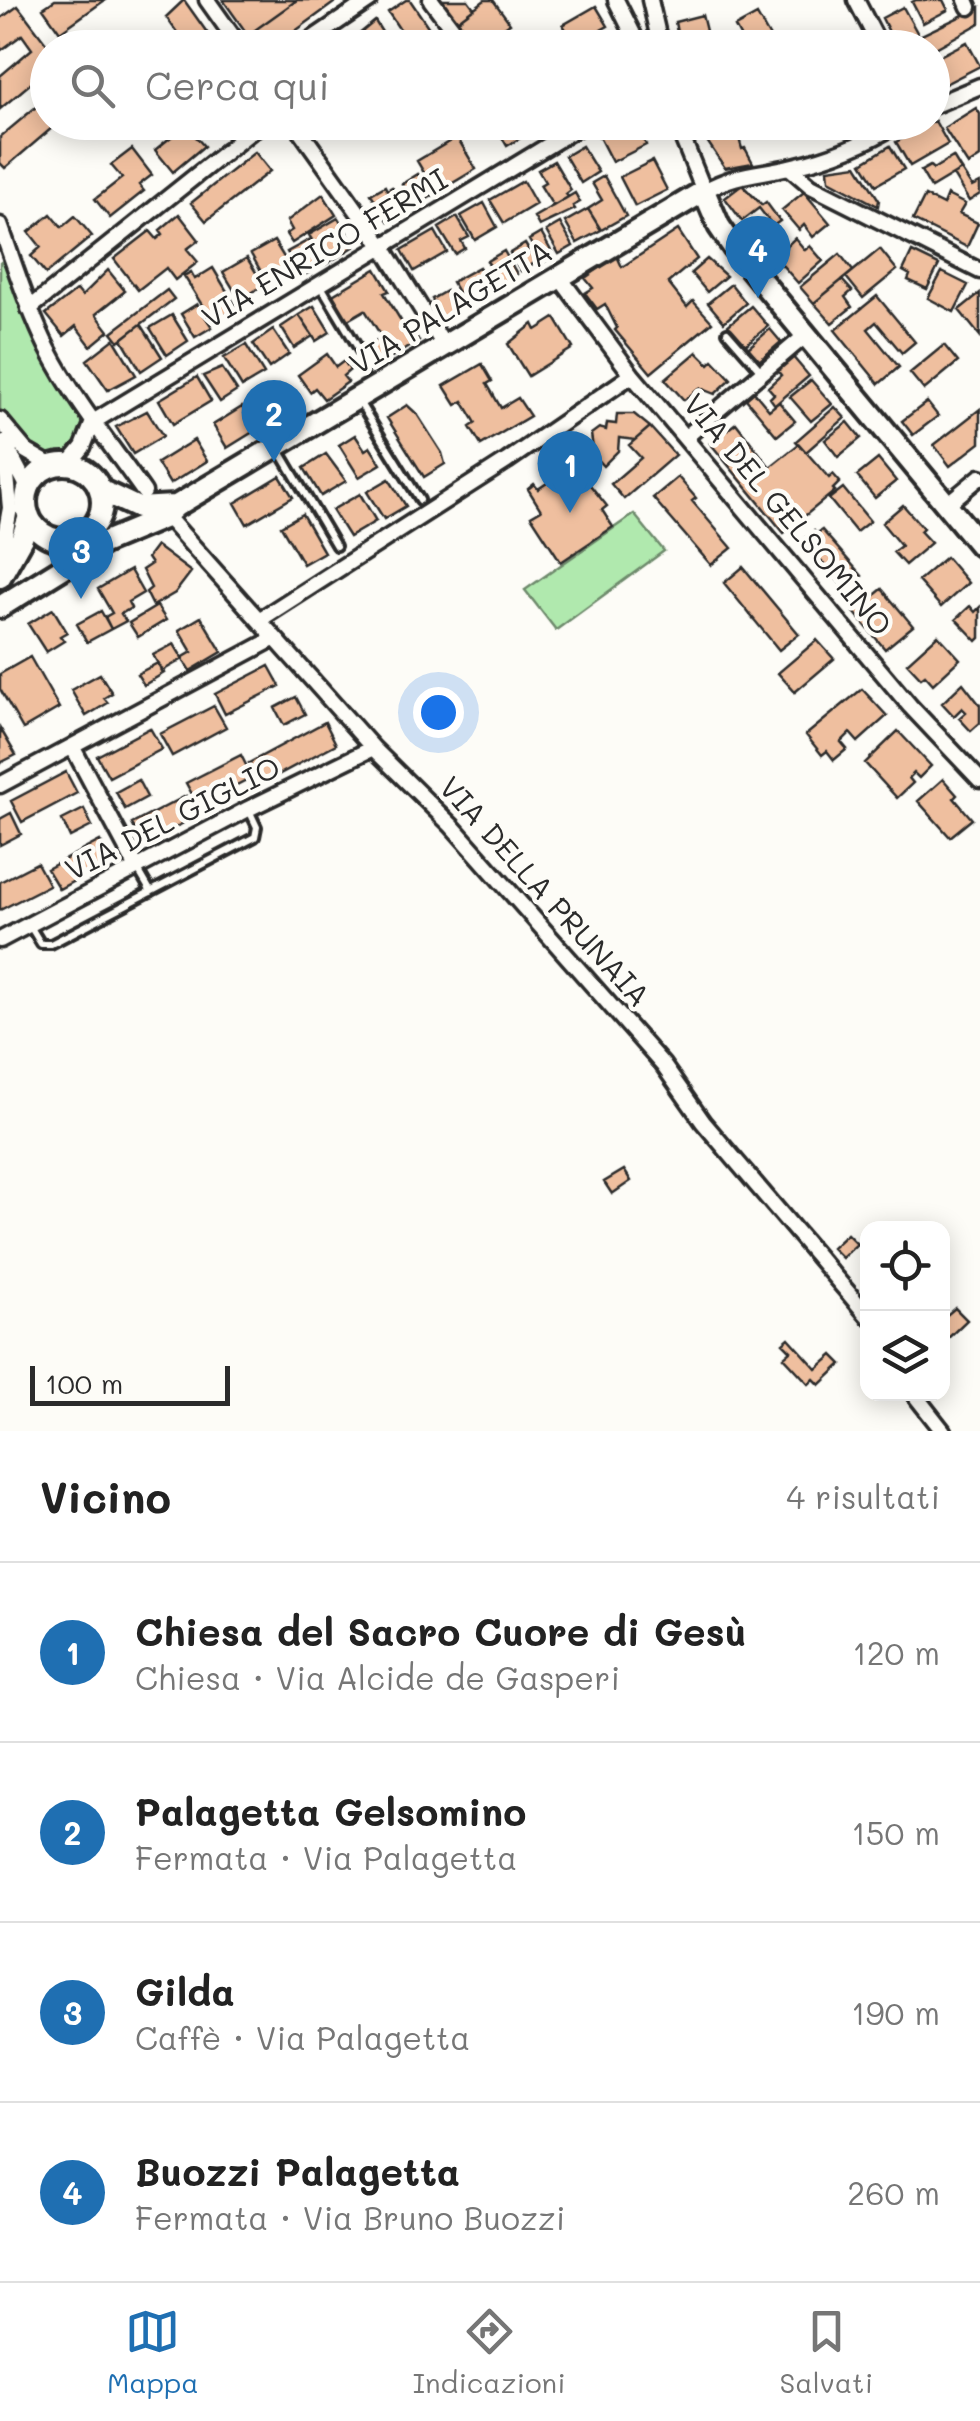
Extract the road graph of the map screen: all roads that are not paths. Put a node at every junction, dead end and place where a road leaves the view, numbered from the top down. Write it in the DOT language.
graph roads {
  1 [pos="207,0"];
  2 [pos="370,0"];
  3 [pos="431,0"];
  4 [pos="617,0"];
  5 [pos="634,0"];
  6 [pos="650,0"];
  7 [pos="856,0"];
  8 [pos="228,30"];
  9 [pos="325,30"];
  10 [pos="454,30"];
  11 [pos="631,30"];
  12 [pos="657,30"];
  13 [pos="872,30"];
  14 [pos="980,86"];
  15 [pos="950,98"];
  16 [pos="240,140"];
  17 [pos="307,140"];
  18 [pos="558,140"];
  19 [pos="682,140"];
  20 [pos="868,140"];
  21 [pos="789,167"];
  22 [pos="704,191"];
  23 [pos="0,225"];
  24 [pos="383,247"];
  25 [pos="980,271"];
  26 [pos="560,278"];
  27 [pos="320,285"];
  28 [pos="29,309"];
  29 [pos="727,332"];
  30 [pos="806,335"];
  31 [pos="445,347"];
  32 [pos="372,370"];
  33 [pos="762,372"];
  34 [pos="632,375"];
  35 [pos="358,399"];
  36 [pos="0,420"];
  37 [pos="93,422"];
  38 [pos="686,437"];
  39 [pos="2,440"];
  40 [pos="278,447"];
  41 [pos="61,465"];
  42 [pos="980,477"];
  43 [pos="28,488"];
  44 [pos="100,490"];
  45 [pos="144,492"];
  46 [pos="420,500"];
  47 [pos="946,505"];
  48 [pos="167,514"];
  49 [pos="28,516"];
  50 [pos="84,533"];
  51 [pos="980,545"];
  52 [pos="336,546"];
  53 [pos="0,564"];
  54 [pos="0,578"];
  55 [pos="48,579"];
  56 [pos="0,607"];
  57 [pos="260,620"];
  58 [pos="275,638"];
  59 [pos="73,748"];
  60 [pos="373,748"];
  61 [pos="980,780"];
  62 [pos="0,786"];
  63 [pos="248,809"];
  64 [pos="137,868"];
  65 [pos="151,892"];
  66 [pos="30,925"];
  67 [pos="0,940"];
  68 [pos="864,1311"];
  69 [pos="919,1401"];
  70 [pos="943,1431"];
  1 -- 8 [label="street"];
  2 -- 9 [label="street"];
  3 -- 10 [label="street"];
  4 -- 5 [label="street"];
  4 -- 11 [label="street"];
  6 -- 12 [label="street"];
  7 -- 13 [label="street"];
  14 -- 15 [label="street"];
  16 -- 28 [label="street"];
  17 -- 24 [label="street"];
  18 -- 24 [label="street, VIA ENRICO FERMI"];
  19 -- 22 [label="street"];
  20 -- 21 [label="street"];
  21 -- 22 [label="street"];
  21 -- 25 [label="street"];
  22 -- 26 [label="street, VIA PALAGETTA"];
  22 -- 30 [label="street"];
  23 -- 28 [label="street"];
  24 -- 27 [label="street, VIA ENRICO FERMI"];
  24 -- 31 [label="street"];
  26 -- 31 [label="street, VIA PALAGETTA"];
  26 -- 34 [label="street, VIA DEL GELSOMINO"];
  27 -- 32 [label="lane"];
  27 -- 37 [label="street, VIA ENRICO FERMI"];
  28 -- 37 [label="street"];
  29 -- 33 [label="lane"];
  30 -- 33 [label="street"];
  30 -- 47 [label="street"];
  31 -- 35 [label="street, VIA PALAGETTA"];
  33 -- 38 [label="street"];
  34 -- 38 [label="street, VIA DEL GELSOMINO"];
  34 -- 57 [label="street"];
  35 -- 40 [label="street, VIA PALAGETTA"];
  35 -- 46 [label="lane"];
  36 -- 41 [label="street"];
  37 -- 41 [label="street"];
  37 -- 45 [label="street"];
  38 -- 61 [label="street, VIA DEL GELSOMINO"];
  39 -- 43 [label="street"];
  39 -- 53 [label="street"];
  40 -- 48 [label="street, VIA PALAGETTA"];
  40 -- 52 [label="lane"];
  41 -- 43 [label="street"];
  41 -- 44 [label="street"];
  42 -- 47 [label="street"];
  43 -- 49 [label="street"];
  44 -- 48 [label="street"];
  44 -- 50 [label="street, VIA PALAGETTA"];
  47 -- 51 [label="street"];
  48 -- 50 [label="street, VIA PALAGETTA"];
  48 -- 55 [label="street, VIA PALAGETTA"];
  48 -- 57 [label="street, VIA DELLA PRUNAIA"];
  49 -- 50 [label="street"];
  49 -- 54 [label="street"];
  50 -- 55 [label="street, VIA PALAGETTA"];
  55 -- 56 [label="street, VIA PALAGETTA"];
  57 -- 58 [label="street, VIA DELLA PRUNAIA"];
  58 -- 59 [label="street"];
  58 -- 60 [label="street, VIA DELLA PRUNAIA"];
  59 -- 62 [label="street"];
  59 -- 64 [label="street"];
  60 -- 63 [label="street, VIA DEL GIGLIO"];
  60 -- 68 [label="street, VIA DELLA PRUNAIA"];
  63 -- 64 [label="street, VIA DEL GIGLIO"];
  63 -- 65 [label="lane"];
  64 -- 65 [label="lane"];
  64 -- 66 [label="street, VIA DEL GIGLIO"];
  65 -- 66 [label="lane"];
  66 -- 67 [label="street, VIA DEL GIGLIO"];
  69 -- 70 [label="street"];
}
